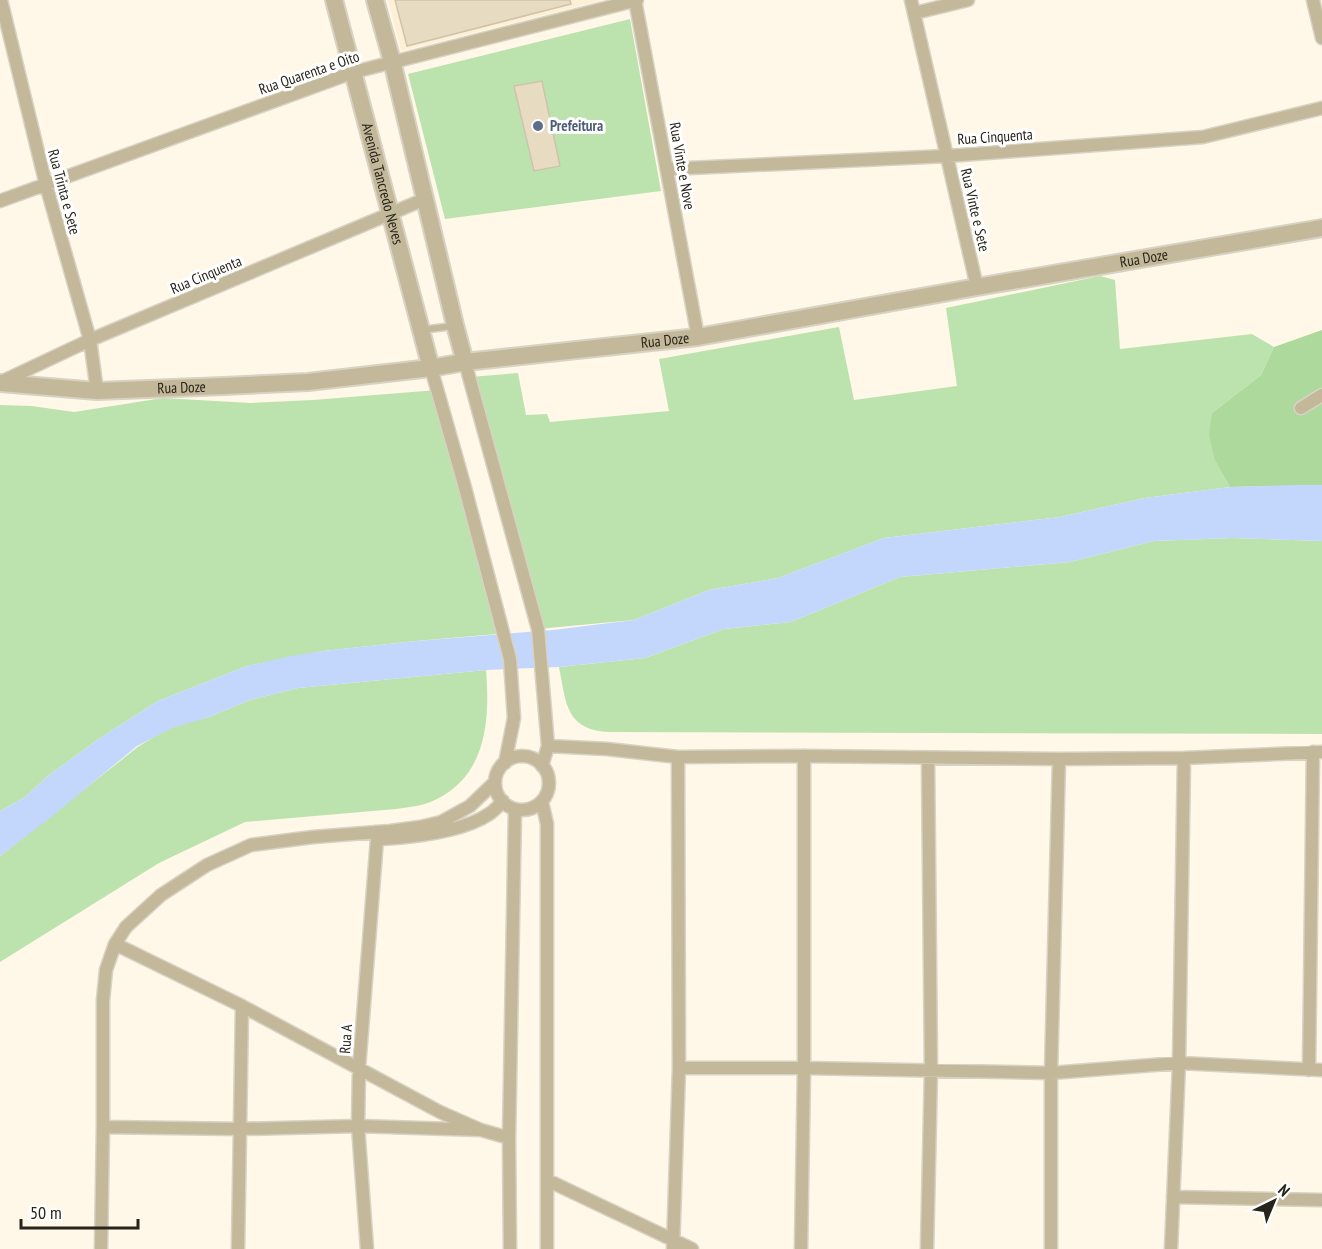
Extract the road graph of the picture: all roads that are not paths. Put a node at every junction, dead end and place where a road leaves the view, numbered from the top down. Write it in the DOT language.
graph roads {
  1 [pos="1,0"];
  2 [pos="334,0"];
  3 [pos="375,0"];
  4 [pos="636,0"];
  5 [pos="911,0"];
  6 [pos="968,0"];
  7 [pos="1312,0"];
  8 [pos="915,13"];
  9 [pos="1322,38"];
  10 [pos="392,61"];
  11 [pos="354,72"];
  12 [pos="1322,108"];
  13 [pos="947,156"];
  14 [pos="668,169"];
  15 [pos="46,185"];
  16 [pos="425,199"];
  17 [pos="0,201"];
  18 [pos="390,213"];
  19 [pos="1322,228"];
  20 [pos="977,287"];
  21 [pos="455,325"];
  22 [pos="421,330"];
  23 [pos="698,337"];
  24 [pos="90,340"];
  25 [pos="465,362"];
  26 [pos="431,368"];
  27 [pos="0,383"];
  28 [pos="97,392"];
  29 [pos="1322,396"];
  30 [pos="1302,408"];
  31 [pos="548,746"];
  32 [pos="1318,752"];
  33 [pos="804,756"];
  34 [pos="678,757"];
  35 [pos="928,758"];
  36 [pos="1184,758"];
  37 [pos="1059,759"];
  38 [pos="505,763"];
  39 [pos="543,766"];
  40 [pos="495,782"];
  41 [pos="503,801"];
  42 [pos="542,802"];
  43 [pos="515,809"];
  44 [pos="377,836"];
  45 [pos="115,944"];
  46 [pos="242,1006"];
  47 [pos="1179,1063"];
  48 [pos="359,1068"];
  49 [pos="679,1068"];
  50 [pos="804,1068"];
  51 [pos="931,1070"];
  52 [pos="1316,1070"];
  53 [pos="1051,1073"];
  54 [pos="358,1126"];
  55 [pos="103,1127"];
  56 [pos="240,1129"];
  57 [pos="481,1130"];
  58 [pos="509,1138"];
  59 [pos="547,1180"];
  60 [pos="1173,1197"];
  61 [pos="1322,1200"];
  62 [pos="674,1244"];
  63 [pos="101,1249"];
  64 [pos="238,1249"];
  65 [pos="367,1249"];
  66 [pos="510,1249"];
  67 [pos="547,1249"];
  68 [pos="692,1249"];
  69 [pos="801,1249"];
  70 [pos="927,1249"];
  71 [pos="1051,1249"];
  72 [pos="1172,1249"];
  1 -- 15 [label="street, Rua Trinta e Sete"];
  2 -- 11 [label="street, Avenida Tancredo Neves"];
  3 -- 10 [label="street"];
  4 -- 10 [label="street, Rua Quarenta e Oito"];
  4 -- 14 [label="street, Rua Vinte e Nove"];
  5 -- 8 [label="street, Rua Vinte e Sete"];
  6 -- 8 [label="street"];
  7 -- 9 [label="street"];
  8 -- 13 [label="street, Rua Vinte e Sete"];
  10 -- 11 [label="street, Rua Quarenta e Oito"];
  10 -- 16 [label="street"];
  11 -- 15 [label="street, Rua Quarenta e Oito"];
  11 -- 18 [label="street, Avenida Tancredo Neves"];
  12 -- 13 [label="street, Rua Cinquenta"];
  13 -- 14 [label="street, Rua Cinquenta"];
  13 -- 20 [label="street, Rua Vinte e Sete"];
  14 -- 23 [label="street, Rua Vinte e Nove"];
  15 -- 17 [label="street, Rua Quarenta e Oito"];
  15 -- 24 [label="street, Rua Trinta e Sete"];
  16 -- 18 [label="street, Rua Cinquenta"];
  16 -- 21 [label="street"];
  18 -- 22 [label="street, Avenida Tancredo Neves"];
  18 -- 24 [label="street, Rua Cinquenta"];
  19 -- 20 [label="street, Rua Doze"];
  20 -- 23 [label="street, Rua Doze"];
  21 -- 22 [label="lane"];
  21 -- 25 [label="street"];
  22 -- 26 [label="street, Avenida Tancredo Neves"];
  23 -- 25 [label="street, Rua Doze"];
  24 -- 27 [label="street, Rua Cinquenta"];
  24 -- 28 [label="street, Rua Trinta e Sete"];
  25 -- 26 [label="street, Rua Doze"];
  25 -- 31 [label="street"];
  26 -- 28 [label="street, Rua Doze"];
  26 -- 38 [label="street"];
  27 -- 28 [label="street, Rua Doze"];
  29 -- 30 [label="street"];
  31 -- 34 [label="street"];
  31 -- 39 [label="street"];
  32 -- 36 [label="street"];
  32 -- 52 [label="street"];
  33 -- 34 [label="street"];
  33 -- 35 [label="street"];
  33 -- 50 [label="street"];
  34 -- 49 [label="street"];
  35 -- 37 [label="street"];
  35 -- 51 [label="street"];
  36 -- 37 [label="street"];
  36 -- 47 [label="street"];
  37 -- 53 [label="street"];
  38 -- 39 [label="street"];
  38 -- 40 [label="street"];
  39 -- 42 [label="street"];
  40 -- 41 [label="street"];
  40 -- 44 [label="street"];
  41 -- 43 [label="street"];
  41 -- 44 [label="street"];
  42 -- 43 [label="street"];
  42 -- 59 [label="street"];
  43 -- 58 [label="street"];
  44 -- 45 [label="street"];
  44 -- 48 [label="street, Rua A"];
  45 -- 46 [label="street"];
  45 -- 55 [label="street"];
  46 -- 48 [label="street"];
  46 -- 56 [label="street"];
  47 -- 52 [label="street"];
  47 -- 53 [label="street"];
  47 -- 60 [label="street"];
  48 -- 54 [label="street, Rua A"];
  48 -- 57 [label="street"];
  49 -- 50 [label="street"];
  49 -- 62 [label="street"];
  50 -- 51 [label="street"];
  50 -- 69 [label="street"];
  51 -- 53 [label="street"];
  51 -- 70 [label="street"];
  53 -- 71 [label="street"];
  54 -- 56 [label="street"];
  54 -- 57 [label="street"];
  54 -- 65 [label="street, Rua A"];
  55 -- 56 [label="street"];
  55 -- 63 [label="street"];
  56 -- 64 [label="street"];
  57 -- 58 [label="street"];
  58 -- 66 [label="street"];
  59 -- 62 [label="street"];
  59 -- 67 [label="street"];
  60 -- 61 [label="street"];
  60 -- 72 [label="street"];
  62 -- 68 [label="street"];
}
